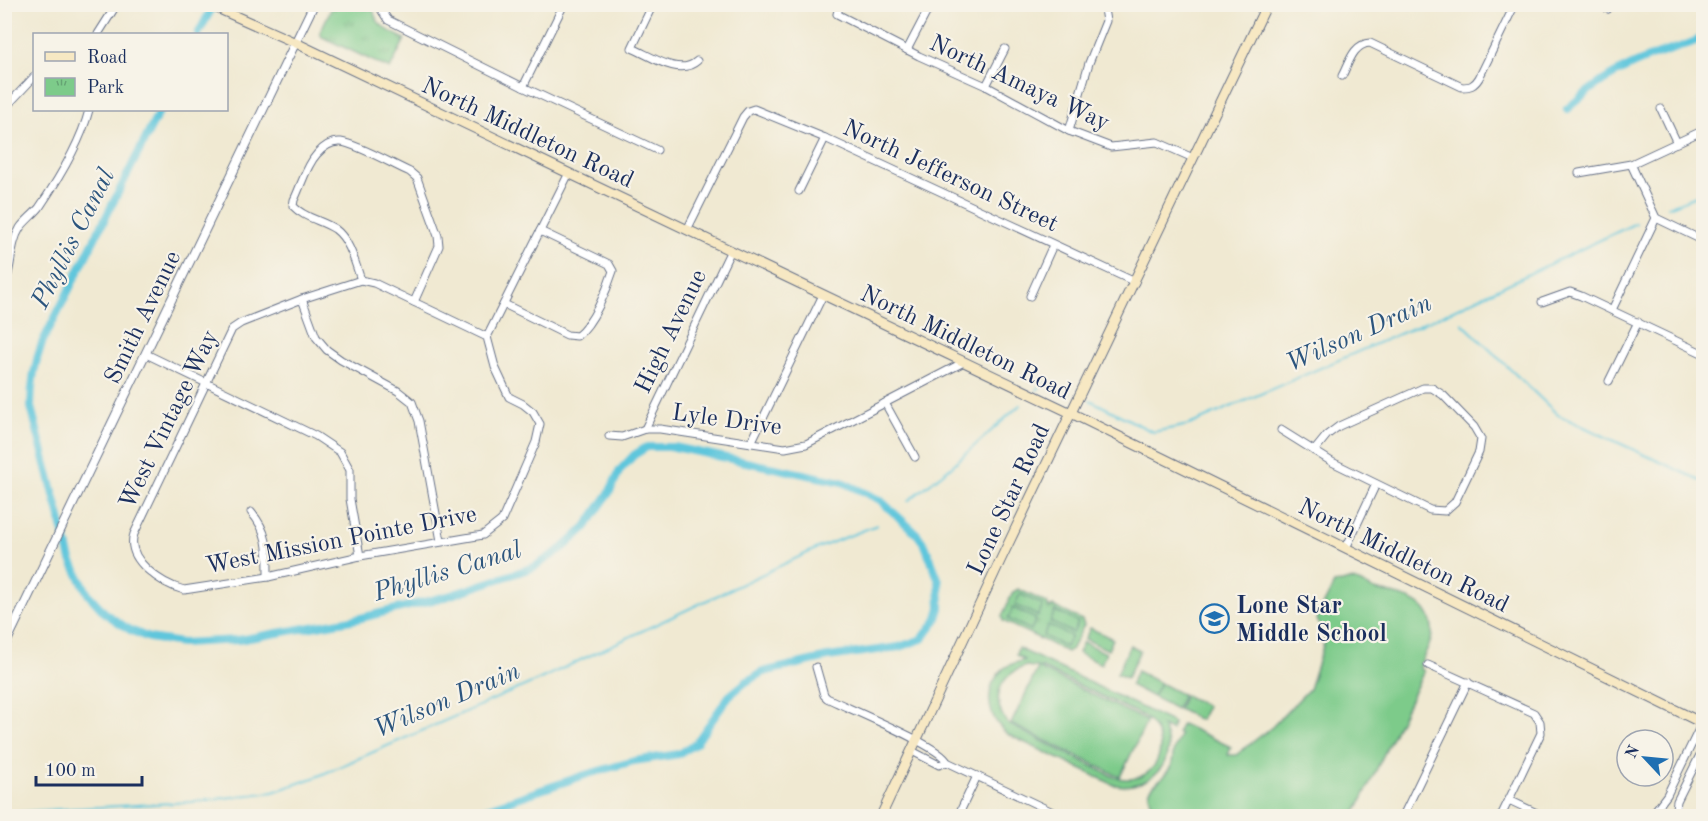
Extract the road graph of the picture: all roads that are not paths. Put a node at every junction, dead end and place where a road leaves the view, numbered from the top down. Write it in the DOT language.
graph roads {
  1 [pos="117,4"];
  2 [pos="314,4"];
  3 [pos="381,4"];
  4 [pos="564,4"];
  5 [pos="653,4"];
  6 [pos="840,4"];
  7 [pos="931,4"];
  8 [pos="1099,4"];
  9 [pos="1267,4"];
  10 [pos="1515,4"];
  11 [pos="1598,4"];
  12 [pos="212,6"];
  13 [pos="1610,7"];
  14 [pos="99,33"];
  15 [pos="296,43"];
  16 [pos="1005,49"];
  17 [pos="907,50"];
  18 [pos="698,61"];
  19 [pos="1342,76"];
  20 [pos="33,78"];
  21 [pos="986,86"];
  22 [pos="523,87"];
  23 [pos="1661,109"];
  24 [pos="4,110"];
  25 [pos="89,111"];
  26 [pos="1070,130"];
  27 [pos="1704,130"];
  28 [pos="825,138"];
  29 [pos="1677,143"];
  30 [pos="657,150"];
  31 [pos="1193,158"];
  32 [pos="1631,164"];
  33 [pos="569,173"];
  34 [pos="1580,173"];
  35 [pos="799,191"];
  36 [pos="1656,218"];
  37 [pos="687,230"];
  38 [pos="540,231"];
  39 [pos="1704,241"];
  40 [pos="1053,245"];
  41 [pos="730,250"];
  42 [pos="361,280"];
  43 [pos="1135,282"];
  44 [pos="4,286"];
  45 [pos="823,295"];
  46 [pos="1030,296"];
  47 [pos="302,299"];
  48 [pos="414,302"];
  49 [pos="1542,302"];
  50 [pos="504,304"];
  51 [pos="1612,310"];
  52 [pos="1638,322"];
  53 [pos="487,337"];
  54 [pos="146,354"];
  55 [pos="1704,354"];
  56 [pos="964,362"];
  57 [pos="1609,381"];
  58 [pos="206,383"];
  59 [pos="885,403"];
  60 [pos="1071,413"];
  61 [pos="645,429"];
  62 [pos="1281,430"];
  63 [pos="609,436"];
  64 [pos="751,443"];
  65 [pos="1314,451"];
  66 [pos="915,457"];
  67 [pos="1376,484"];
  68 [pos="251,512"];
  69 [pos="441,541"];
  70 [pos="132,548"];
  71 [pos="1346,548"];
  72 [pos="360,556"];
  73 [pos="268,577"];
  74 [pos="4,647"];
  75 [pos="1428,664"];
  76 [pos="816,667"];
  77 [pos="1468,682"];
  78 [pos="1703,723"];
  79 [pos="917,741"];
  80 [pos="1704,747"];
  81 [pos="912,751"];
  82 [pos="947,762"];
  83 [pos="977,776"];
  84 [pos="1509,800"];
  85 [pos="881,816"];
  86 [pos="958,816"];
  87 [pos="1061,816"];
  88 [pos="1403,816"];
  89 [pos="1501,816"];
  90 [pos="1543,816"];
  91 [pos="1651,816"];
  92 [pos="1675,816"];
  1 -- 14 [label="street"];
  2 -- 15 [label="street, Smith Avenue"];
  3 -- 22 [label="street"];
  4 -- 22 [label="street"];
  5 -- 18 [label="street"];
  6 -- 17 [label="street, North Amaya Way"];
  7 -- 17 [label="street"];
  8 -- 26 [label="street"];
  9 -- 31 [label="main road, Lone Star Road"];
  10 -- 19 [label="street"];
  11 -- 13 [label="street"];
  12 -- 15 [label="main road, North Middleton Road"];
  15 -- 33 [label="main road, North Middleton Road"];
  15 -- 54 [label="street, Smith Avenue"];
  16 -- 21 [label="street"];
  17 -- 21 [label="street, North Amaya Way"];
  20 -- 24 [label="street"];
  21 -- 26 [label="street, North Amaya Way"];
  22 -- 30 [label="street"];
  23 -- 29 [label="street"];
  25 -- 44 [label="street"];
  26 -- 31 [label="street, North Amaya Way"];
  27 -- 29 [label="street"];
  28 -- 35 [label="street"];
  28 -- 37 [label="street, North Jefferson Street"];
  28 -- 40 [label="street, North Jefferson Street"];
  29 -- 32 [label="street"];
  31 -- 43 [label="main road, Lone Star Road"];
  32 -- 34 [label="street"];
  32 -- 36 [label="street"];
  33 -- 37 [label="main road, North Middleton Road"];
  33 -- 38 [label="street"];
  36 -- 39 [label="street"];
  36 -- 51 [label="street"];
  37 -- 41 [label="main road, North Middleton Road"];
  38 -- 50 [label="street"];
  38 -- 50 [label="street"];
  40 -- 43 [label="street, North Jefferson Street"];
  40 -- 46 [label="street"];
  41 -- 45 [label="main road, North Middleton Road"];
  41 -- 61 [label="street, High Avenue"];
  42 -- 47 [label="street, West Vintage Way"];
  42 -- 48 [label="street"];
  42 -- 48 [label="street"];
  43 -- 60 [label="main road, Lone Star Road"];
  45 -- 56 [label="main road, North Middleton Road"];
  45 -- 64 [label="street"];
  47 -- 58 [label="street, West Vintage Way"];
  47 -- 69 [label="street"];
  48 -- 53 [label="street"];
  49 -- 51 [label="street"];
  50 -- 53 [label="street"];
  51 -- 52 [label="street"];
  52 -- 55 [label="street"];
  52 -- 57 [label="street"];
  53 -- 69 [label="street, West Mission Pointe Drive"];
  54 -- 58 [label="street"];
  54 -- 74 [label="street, Smith Avenue"];
  56 -- 59 [label="street, Lyle Drive"];
  56 -- 60 [label="main road, North Middleton Road"];
  58 -- 70 [label="street, West Vintage Way"];
  58 -- 72 [label="street"];
  59 -- 64 [label="street, Lyle Drive"];
  59 -- 66 [label="street"];
  60 -- 71 [label="main road, North Middleton Road"];
  60 -- 79 [label="main road, Lone Star Road"];
  61 -- 63 [label="street, Lyle Drive"];
  61 -- 64 [label="street, Lyle Drive"];
  62 -- 65 [label="street"];
  65 -- 67 [label="street"];
  65 -- 67 [label="street"];
  67 -- 71 [label="street"];
  68 -- 73 [label="street"];
  69 -- 72 [label="street, West Mission Pointe Drive"];
  70 -- 73 [label="street, West Mission Pointe Drive"];
  71 -- 78 [label="main road, North Middleton Road"];
  72 -- 73 [label="street, West Mission Pointe Drive"];
  75 -- 77 [label="street"];
  76 -- 79 [label="street"];
  77 -- 84 [label="street"];
  77 -- 88 [label="street"];
  78 -- 91 [label="street"];
  79 -- 81 [label="main road, Lone Star Road"];
  79 -- 82 [label="street"];
  80 -- 92 [label="street"];
  81 -- 82 [label="street"];
  81 -- 85 [label="main road, Lone Star Road"];
  82 -- 83 [label="street"];
  83 -- 86 [label="street"];
  83 -- 87 [label="street"];
  84 -- 89 [label="street"];
  84 -- 90 [label="street"];
}
